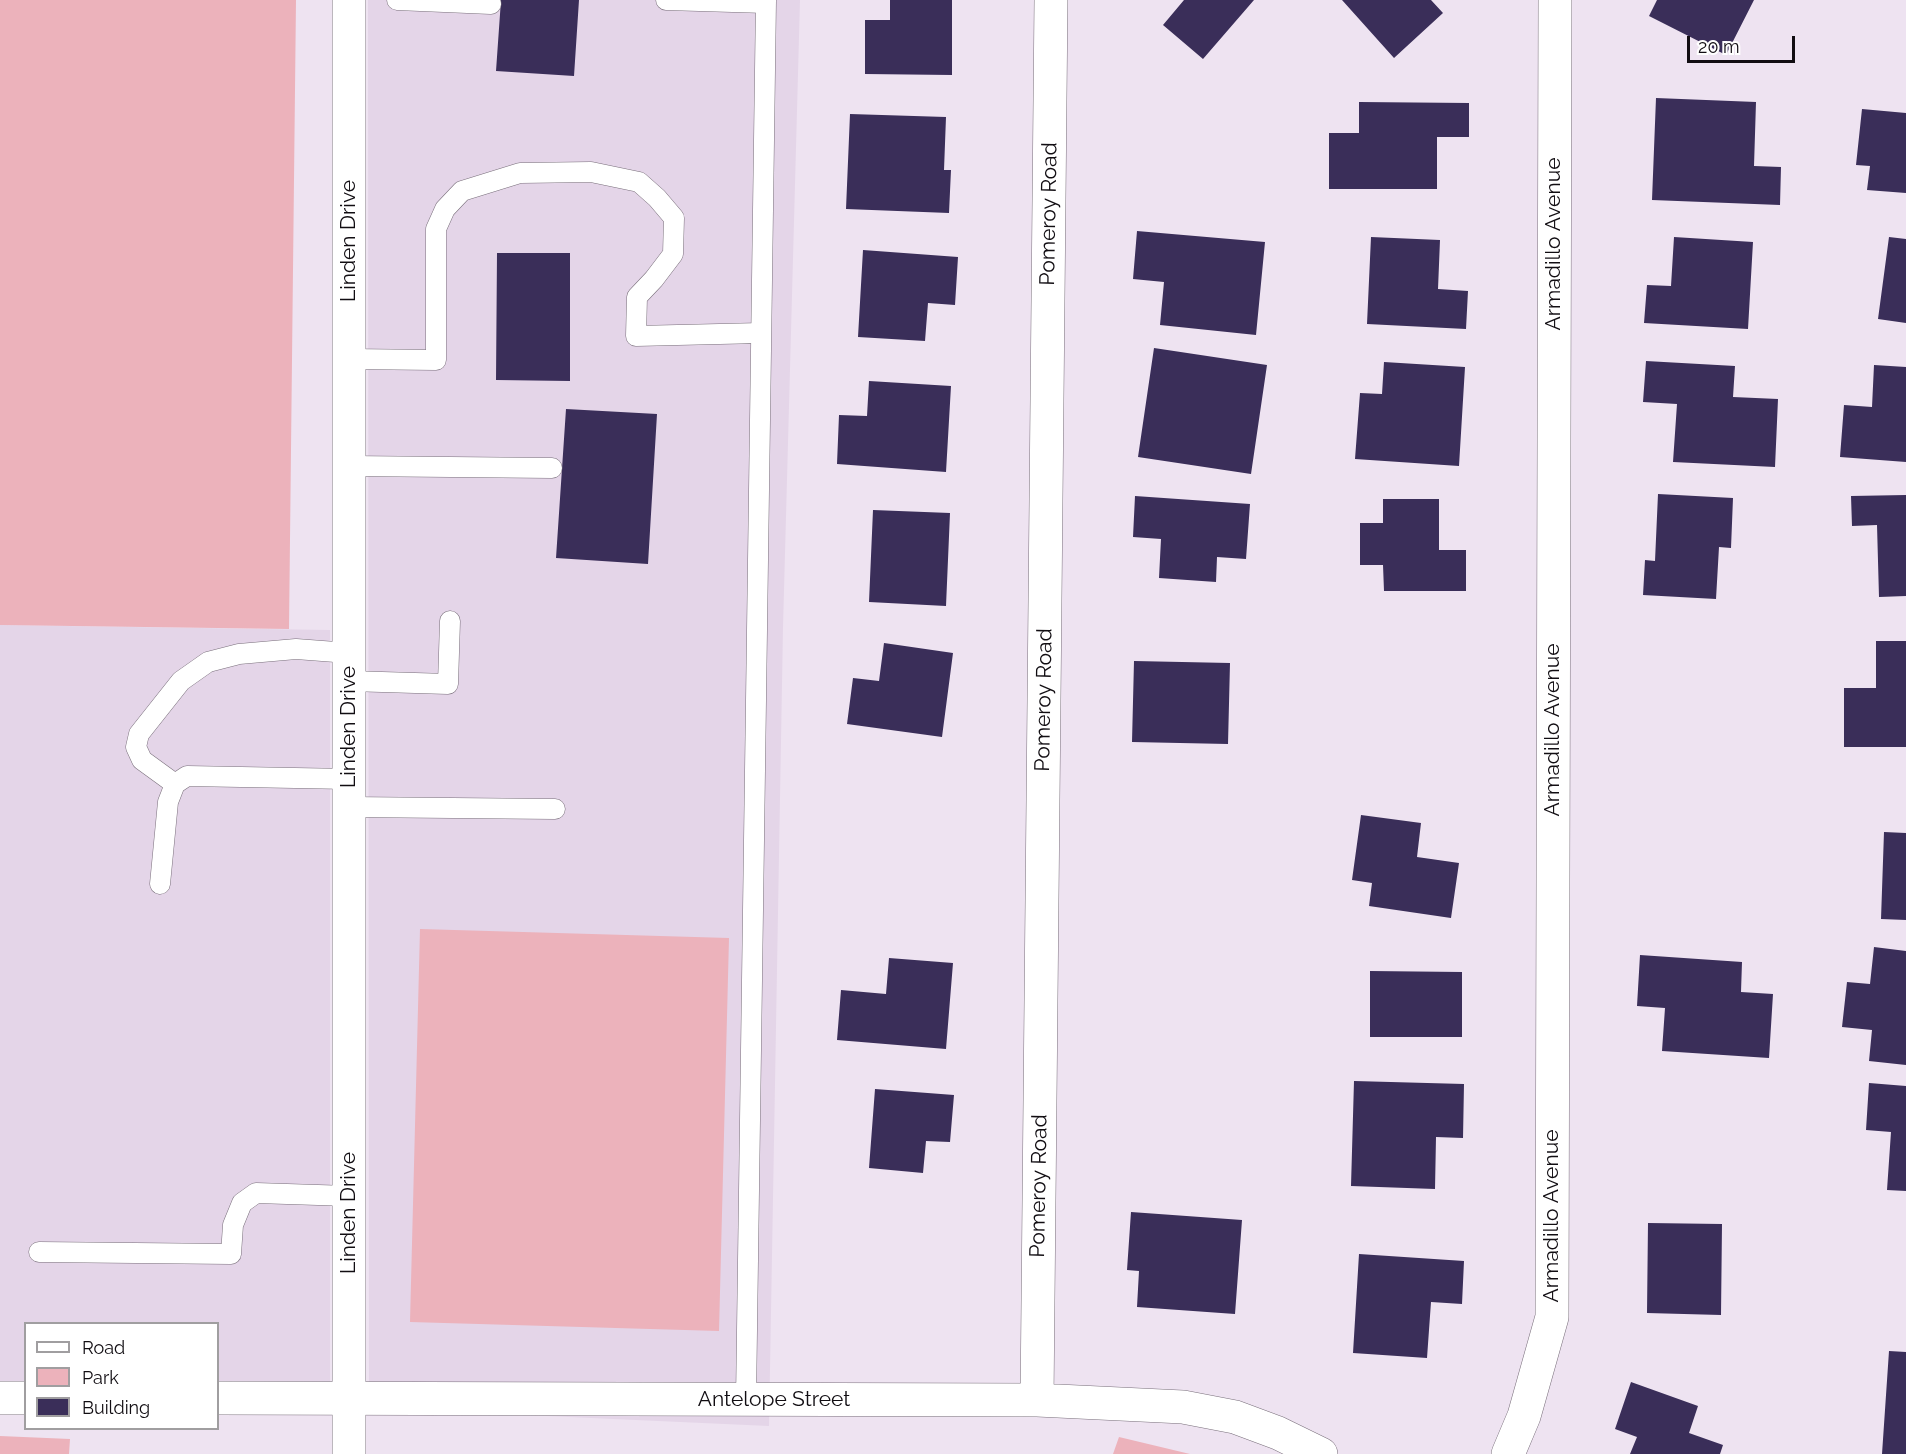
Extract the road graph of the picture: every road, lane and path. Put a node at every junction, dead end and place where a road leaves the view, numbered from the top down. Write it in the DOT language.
graph roads {
  1 [pos="349,0"];
  2 [pos="397,0"];
  3 [pos="666,0"];
  4 [pos="1051,0"];
  5 [pos="1555,0"];
  6 [pos="766,1"];
  7 [pos="491,4"];
  8 [pos="761,333"];
  9 [pos="349,359"];
  10 [pos="349,466"];
  11 [pos="552,468"];
  12 [pos="450,621"];
  13 [pos="349,667"];
  14 [pos="175,784"];
  15 [pos="349,793"];
  16 [pos="555,809"];
  17 [pos="159,884"];
  18 [pos="349,1196"];
  19 [pos="39,1252"];
  20 [pos="0,1398"];
  21 [pos="24,1398"];
  22 [pos="219,1398"];
  23 [pos="349,1398"];
  24 [pos="746,1400"];
  25 [pos="1037,1400"];
  26 [pos="349,1454"];
  27 [pos="1321,1454"];
  28 [pos="1508,1454"];
  1 -- 9 [label="street, Linden Drive"];
  2 -- 7 [label="lane"];
  3 -- 6 [label="lane"];
  4 -- 25 [label="street, Pomeroy Road"];
  5 -- 28 [label="street, Armadillo Avenue"];
  6 -- 8 [label="lane"];
  8 -- 9 [label="lane"];
  8 -- 24 [label="lane"];
  9 -- 10 [label="street, Linden Drive"];
  10 -- 11 [label="lane"];
  10 -- 13 [label="street, Linden Drive"];
  12 -- 13 [label="lane"];
  13 -- 14 [label="lane"];
  13 -- 15 [label="street, Linden Drive"];
  14 -- 15 [label="lane"];
  14 -- 17 [label="lane"];
  15 -- 16 [label="lane"];
  15 -- 18 [label="street, Linden Drive"];
  18 -- 19 [label="lane"];
  18 -- 23 [label="street, Linden Drive"];
  20 -- 21 [label="street"];
  22 -- 23 [label="street, Antelope Street"];
  23 -- 24 [label="street, Antelope Street"];
  23 -- 26 [label="street, Linden Drive"];
  24 -- 25 [label="street, Antelope Street"];
  25 -- 27 [label="street, Antelope Street"];
}
